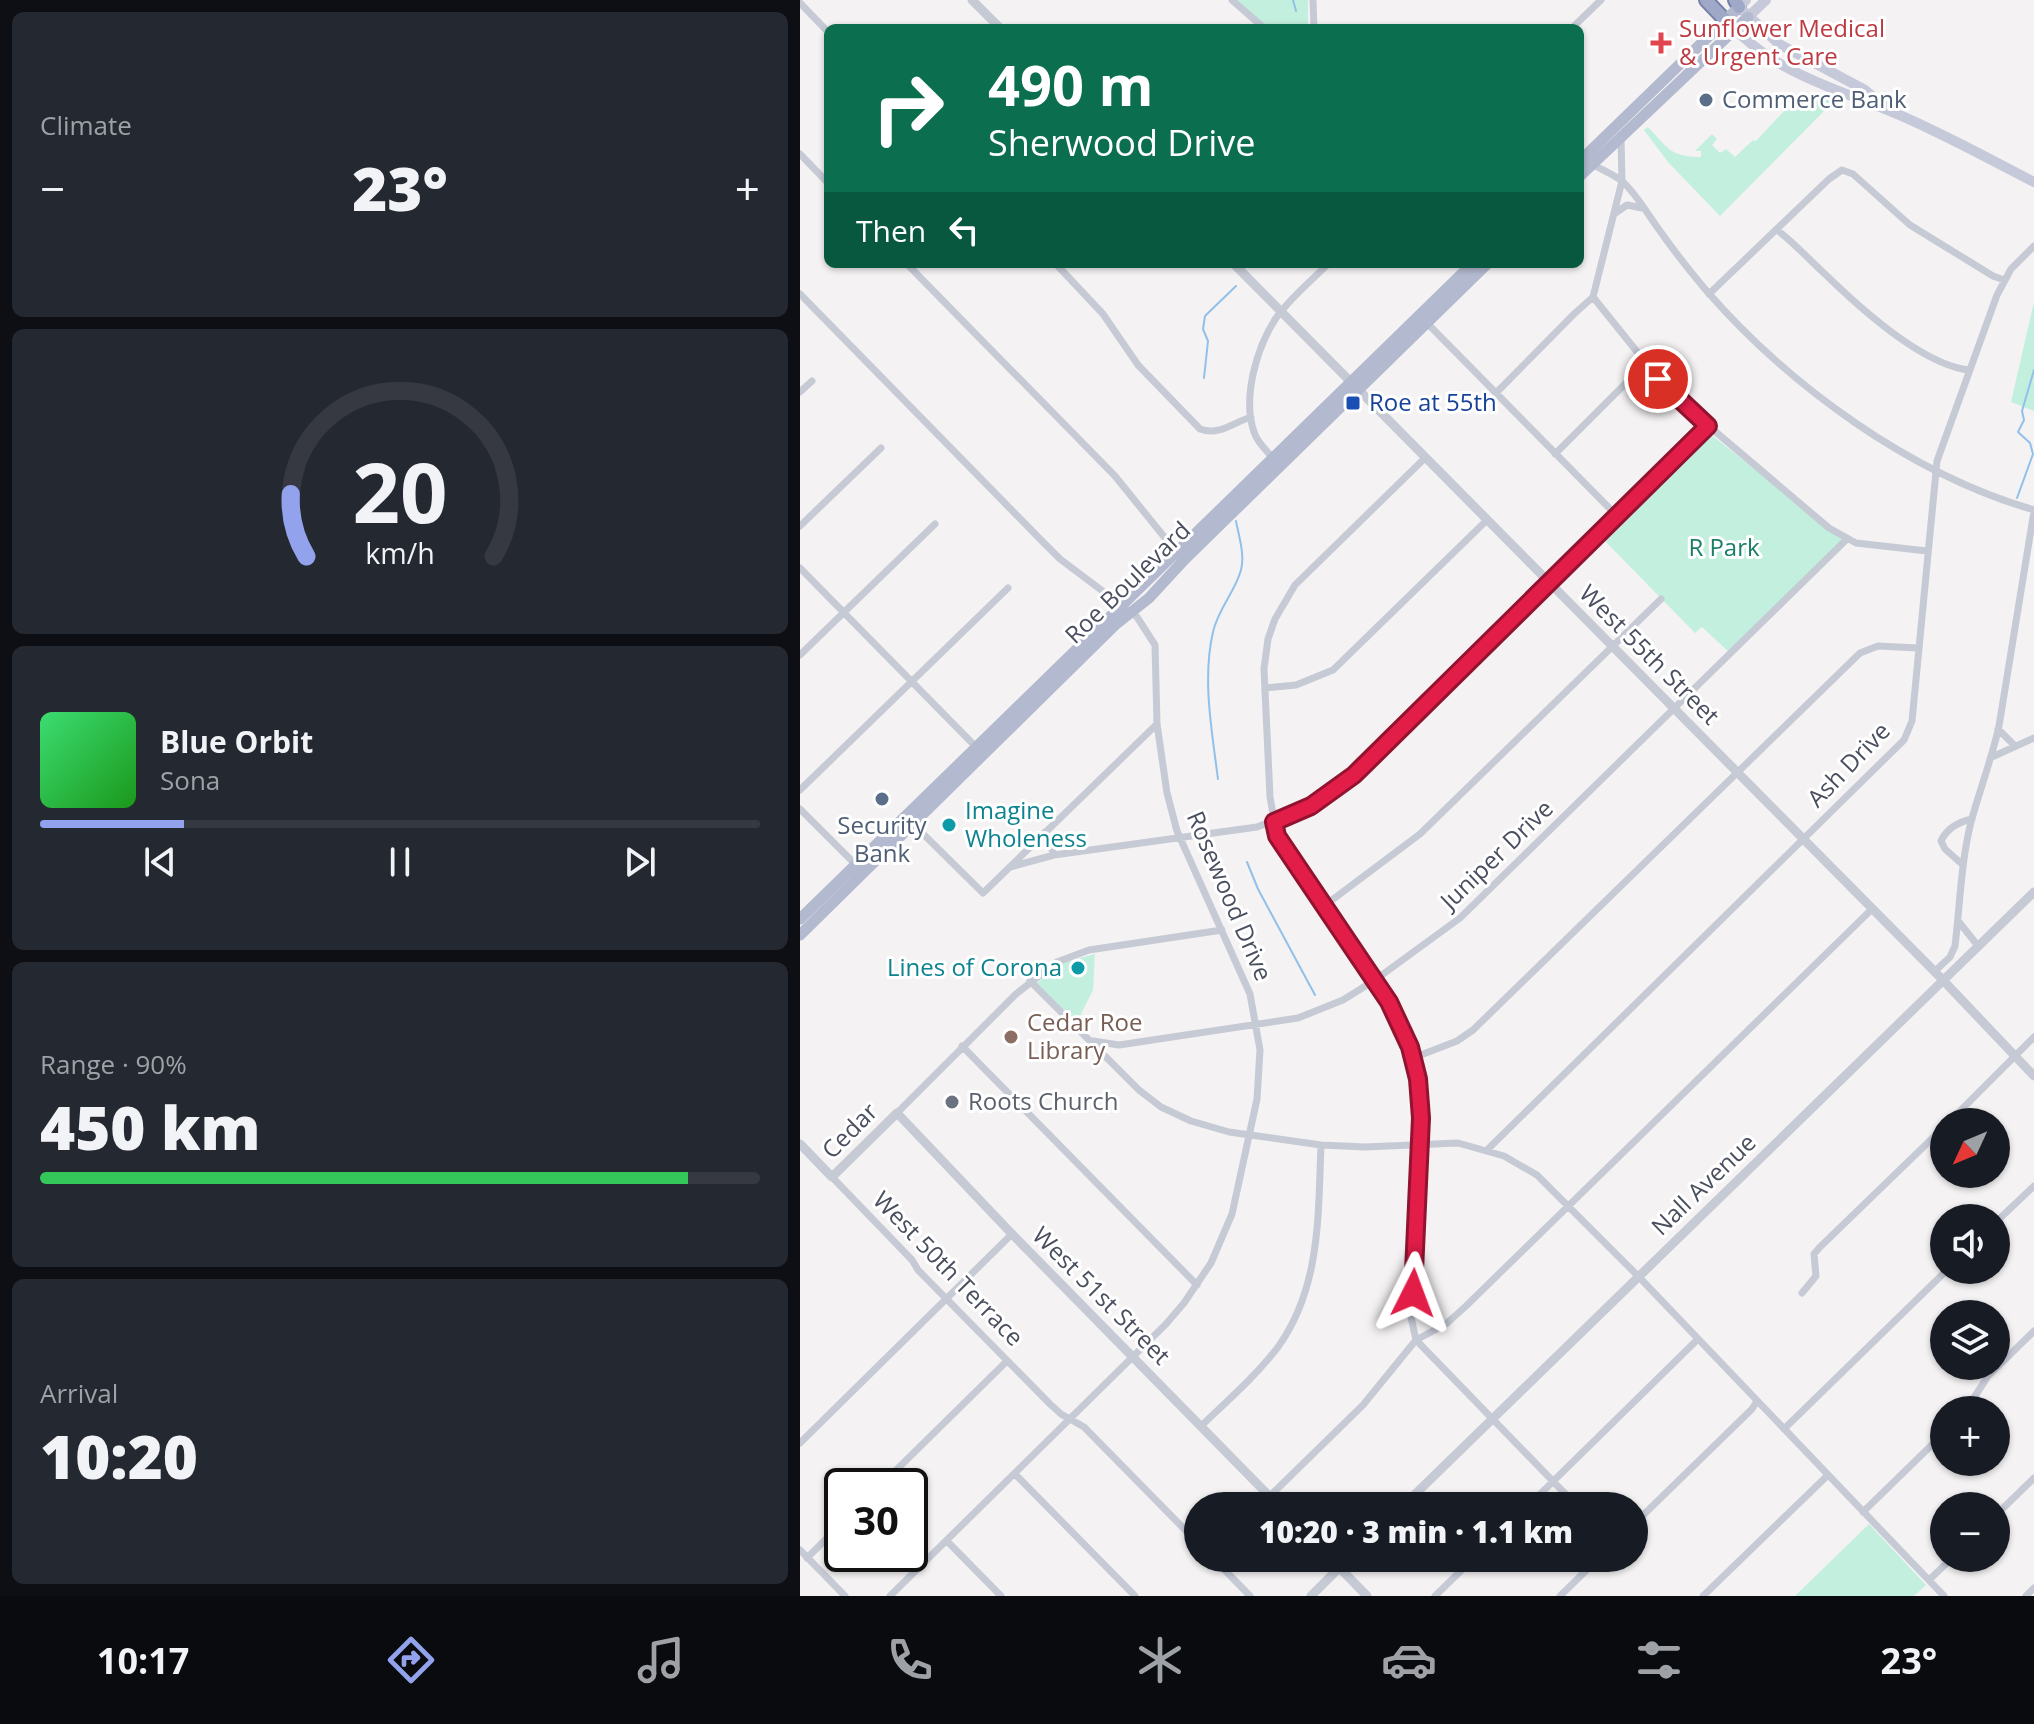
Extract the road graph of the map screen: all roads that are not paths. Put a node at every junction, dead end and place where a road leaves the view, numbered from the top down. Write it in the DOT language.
graph roads {
  1 [pos="972,0"];
  2 [pos="1232,0"];
  3 [pos="1313,0"];
  4 [pos="1601,0"];
  5 [pos="1706,0"];
  6 [pos="1766,0"];
  7 [pos="800,3"];
  8 [pos="1742,6"];
  9 [pos="996,24"];
  10 [pos="1259,24"];
  11 [pos="1314,24"];
  12 [pos="1576,24"];
  13 [pos="1730,25"];
  14 [pos="824,28"];
  15 [pos="1890,111"];
  16 [pos="1621,138"];
  17 [pos="800,154"];
  18 [pos="1585,161"];
  19 [pos="824,179"];
  20 [pos="1622,181"];
  21 [pos="2034,182"];
  22 [pos="1644,209"];
  23 [pos="1613,216"];
  24 [pos="1777,230"];
  25 [pos="2034,246"];
  26 [pos="911,268"];
  27 [pos="1060,268"];
  28 [pos="1238,268"];
  29 [pos="1324,268"];
  30 [pos="1468,268"];
  31 [pos="1483,268"];
  32 [pos="2004,280"];
  33 [pos="800,294"];
  34 [pos="1709,294"];
  35 [pos="1593,297"];
  36 [pos="1281,312"];
  37 [pos="1427,323"];
  38 [pos="1645,364"];
  39 [pos="1969,370"];
  40 [pos="812,381"];
  41 [pos="1354,385"];
  42 [pos="800,392"];
  43 [pos="1496,393"];
  44 [pos="1251,417"];
  45 [pos="1708,426"];
  46 [pos="881,448"];
  47 [pos="1555,454"];
  48 [pos="1272,457"];
  49 [pos="1425,458"];
  50 [pos="1938,471"];
  51 [pos="2034,511"];
  52 [pos="1618,517"];
  53 [pos="1487,520"];
  54 [pos="935,524"];
  55 [pos="800,526"];
  56 [pos="1847,539"];
  57 [pos="1927,551"];
  58 [pos="1180,556"];
  59 [pos="800,568"];
  60 [pos="1550,584"];
  61 [pos="1008,588"];
  62 [pos="1661,599"];
  63 [pos="1126,610"];
  64 [pos="844,612"];
  65 [pos="1613,646"];
  66 [pos="1918,648"];
  67 [pos="800,655"];
  68 [pos="912,682"];
  69 [pos="1265,688"];
  70 [pos="1675,710"];
  71 [pos="1157,724"];
  72 [pos="1998,729"];
  73 [pos="2034,738"];
  74 [pos="2014,745"];
  75 [pos="980,751"];
  76 [pos="1992,757"];
  77 [pos="1737,773"];
  78 [pos="800,790"];
  79 [pos="800,809"];
  80 [pos="1972,819"];
  81 [pos="910,821"];
  82 [pos="1274,822"];
  83 [pos="1045,832"];
  84 [pos="1181,839"];
  85 [pos="1803,839"];
  86 [pos="1054,855"];
  87 [pos="1963,865"];
  88 [pos="1010,867"];
  89 [pos="860,869"];
  90 [pos="2034,892"];
  91 [pos="1324,906"];
  92 [pos="1872,909"];
  93 [pos="800,919"];
  94 [pos="1958,920"];
  95 [pos="1222,930"];
  96 [pos="800,935"];
  97 [pos="1978,946"];
  98 [pos="1934,972"];
  99 [pos="1375,980"];
  100 [pos="1943,980"];
  101 [pos="1030,981"];
  102 [pos="1257,1025"];
  103 [pos="2034,1037"];
  104 [pos="1091,1040"];
  105 [pos="1119,1045"];
  106 [pos="962,1046"];
  107 [pos="2015,1056"];
  108 [pos="1413,1058"];
  109 [pos="1113,1063"];
  110 [pos="2034,1076"];
  111 [pos="1963,1108"];
  112 [pos="897,1113"];
  113 [pos="1250,1136"];
  114 [pos="1930,1141"];
  115 [pos="800,1144"];
  116 [pos="1420,1144"];
  117 [pos="1321,1145"];
  118 [pos="1487,1150"];
  119 [pos="832,1177"];
  120 [pos="2034,1186"];
  121 [pos="1569,1205"];
  122 [pos="2010,1209"];
  123 [pos="1012,1234"];
  124 [pos="1639,1277"];
  125 [pos="1933,1284"];
  126 [pos="1197,1285"];
  127 [pos="1802,1293"];
  128 [pos="948,1299"];
  129 [pos="2034,1331"];
  130 [pos="1698,1339"];
  131 [pos="1416,1340"];
  132 [pos="1133,1357"];
  133 [pos="1007,1361"];
  134 [pos="1975,1396"];
  135 [pos="1757,1401"];
  136 [pos="1070,1419"];
  137 [pos="1493,1419"];
  138 [pos="1201,1426"];
  139 [pos="1784,1429"];
  140 [pos="800,1443"];
  141 [pos="1930,1447"];
  142 [pos="898,1468"];
  143 [pos="1015,1474"];
  144 [pos="1828,1475"];
  145 [pos="2034,1478"];
  146 [pos="1553,1482"];
  147 [pos="1264,1492"];
  148 [pos="1274,1492"];
  149 [pos="1417,1492"];
  150 [pos="1543,1492"];
  151 [pos="1563,1492"];
  152 [pos="2010,1501"];
  153 [pos="1648,1510"];
  154 [pos="1863,1512"];
  155 [pos="1184,1529"];
  156 [pos="824,1541"];
  157 [pos="947,1541"];
  158 [pos="800,1550"];
  159 [pos="807,1558"];
  160 [pos="1227,1572"];
  161 [pos="1334,1572"];
  162 [pos="1344,1572"];
  163 [pos="1460,1572"];
  164 [pos="1585,1572"];
  165 [pos="1937,1572"];
  166 [pos="1929,1580"];
  167 [pos="2034,1588"];
  168 [pos="845,1596"];
  169 [pos="890,1596"];
  170 [pos="1001,1596"];
  171 [pos="1135,1596"];
  172 [pos="1250,1596"];
  173 [pos="1311,1596"];
  174 [pos="1367,1596"];
  175 [pos="1435,1596"];
  176 [pos="1560,1596"];
  177 [pos="1703,1596"];
  178 [pos="1944,1596"];
  179 [pos="2026,1596"];
  1 -- 9 [label="street"];
  2 -- 10 [label="street"];
  3 -- 11 [label="street"];
  4 -- 12 [label="street"];
  5 -- 13 [label="highway"];
  6 -- 8 [label="main road"];
  7 -- 14 [label="street"];
  8 -- 13 [label="main road"];
  8 -- 15 [label="main road"];
  13 -- 15 [label="main road"];
  13 -- 16 [label="main road"];
  13 -- 18 [label="main road"];
  15 -- 21 [label="main road"];
  16 -- 18 [label="main road"];
  16 -- 20 [label="street"];
  17 -- 19 [label="street"];
  18 -- 20 [label="street"];
  20 -- 22 [label="street"];
  20 -- 23 [label="street"];
  22 -- 23 [label="street"];
  22 -- 34 [label="street"];
  23 -- 35 [label="street"];
  24 -- 32 [label="street"];
  24 -- 34 [label="street"];
  24 -- 39 [label="street"];
  25 -- 32 [label="street, Ash Drive"];
  26 -- 58 [label="street"];
  27 -- 44 [label="street"];
  28 -- 36 [label="street, West 55th Street"];
  29 -- 36 [label="street"];
  30 -- 41 [label="main road, Roe Boulevard"];
  31 -- 37 [label="main road, Roe Boulevard"];
  32 -- 39 [label="street, Ash Drive"];
  33 -- 63 [label="street, Rosewood Drive"];
  34 -- 50 [label="street"];
  35 -- 38 [label="street"];
  35 -- 43 [label="street"];
  36 -- 41 [label="street, West 55th Street"];
  36 -- 44 [label="street"];
  37 -- 41 [label="main road, Roe Boulevard"];
  37 -- 43 [label="street"];
  38 -- 45 [label="street"];
  38 -- 47 [label="street"];
  39 -- 50 [label="street, Ash Drive"];
  40 -- 42 [label="street"];
  41 -- 48 [label="main road, Roe Boulevard"];
  41 -- 49 [label="street, West 55th Street"];
  41 -- 58 [label="main road, Roe Boulevard"];
  43 -- 47 [label="street"];
  44 -- 48 [label="street"];
  45 -- 52 [label="street"];
  45 -- 56 [label="street"];
  46 -- 55 [label="street"];
  47 -- 52 [label="street"];
  48 -- 58 [label="main road, Roe Boulevard"];
  49 -- 53 [label="street, West 55th Street"];
  49 -- 69 [label="street"];
  50 -- 51 [label="street"];
  50 -- 57 [label="street, Ash Drive"];
  51 -- 72 [label="street"];
  52 -- 60 [label="street"];
  53 -- 60 [label="street, West 55th Street"];
  53 -- 69 [label="street"];
  54 -- 64 [label="street"];
  56 -- 57 [label="street"];
  56 -- 70 [label="street, Juniper Drive"];
  57 -- 66 [label="street, Ash Drive"];
  58 -- 63 [label="main road, Roe Boulevard"];
  59 -- 64 [label="street"];
  60 -- 65 [label="street, West 55th Street"];
  60 -- 82 [label="street"];
  61 -- 68 [label="street"];
  62 -- 65 [label="street"];
  63 -- 71 [label="street, Rosewood Drive"];
  63 -- 75 [label="main road, Roe Boulevard"];
  64 -- 67 [label="street"];
  64 -- 68 [label="street"];
  65 -- 70 [label="street, West 55th Street"];
  65 -- 91 [label="street"];
  66 -- 77 [label="street"];
  66 -- 85 [label="street, Ash Drive"];
  68 -- 75 [label="street"];
  68 -- 78 [label="street"];
  69 -- 82 [label="street"];
  70 -- 77 [label="street, West 55th Street"];
  70 -- 99 [label="street, Juniper Drive"];
  71 -- 83 [label="street"];
  71 -- 84 [label="street, Rosewood Drive"];
  72 -- 74 [label="street"];
  72 -- 76 [label="street"];
  73 -- 74 [label="street"];
  74 -- 76 [label="street"];
  75 -- 81 [label="main road, Roe Boulevard"];
  76 -- 80 [label="street"];
  77 -- 85 [label="street, West 55th Street"];
  77 -- 108 [label="street"];
  79 -- 89 [label="street"];
  80 -- 87 [label="street"];
  80 -- 87 [label="street"];
  81 -- 88 [label="street"];
  81 -- 89 [label="main road, Roe Boulevard"];
  82 -- 84 [label="street"];
  82 -- 91 [label="street"];
  83 -- 86 [label="street"];
  83 -- 88 [label="street"];
  84 -- 86 [label="street"];
  84 -- 95 [label="street, Rosewood Drive"];
  85 -- 92 [label="street, West 55th Street"];
  85 -- 118 [label="street, Ash Drive"];
  86 -- 88 [label="street"];
  87 -- 94 [label="street"];
  89 -- 93 [label="main road, Roe Boulevard"];
  89 -- 96 [label="main road, Roe Boulevard"];
  90 -- 97 [label="street, Nall Avenue"];
  91 -- 99 [label="street"];
  92 -- 98 [label="street, West 55th Street"];
  92 -- 121 [label="street"];
  94 -- 97 [label="street"];
  94 -- 98 [label="street"];
  95 -- 101 [label="street"];
  95 -- 102 [label="street, Rosewood Drive"];
  97 -- 100 [label="street, Nall Avenue"];
  98 -- 100 [label="street, West 55th Street"];
  99 -- 102 [label="street, Juniper Drive"];
  99 -- 108 [label="street"];
  100 -- 107 [label="street, West 55th Street"];
  100 -- 124 [label="street, Nall Avenue"];
  101 -- 104 [label="street"];
  101 -- 106 [label="street"];
  102 -- 105 [label="street, Juniper Drive"];
  102 -- 113 [label="street, Rosewood Drive"];
  103 -- 107 [label="street"];
  104 -- 105 [label="street, Juniper Drive"];
  104 -- 109 [label="street"];
  105 -- 109 [label="street"];
  106 -- 112 [label="street"];
  106 -- 126 [label="street"];
  107 -- 110 [label="street, West 55th Street"];
  107 -- 111 [label="street"];
  108 -- 116 [label="street"];
  109 -- 113 [label="street"];
  112 -- 119 [label="street, Cedar"];
  112 -- 123 [label="street, West 51st Street"];
  113 -- 117 [label="street"];
  113 -- 126 [label="street, Rosewood Drive"];
  114 -- 127 [label="street"];
  115 -- 119 [label="street, West 50th Terrace"];
  116 -- 117 [label="street"];
  116 -- 118 [label="street"];
  116 -- 131 [label="street"];
  117 -- 138 [label="street"];
  118 -- 121 [label="street"];
  119 -- 128 [label="street, West 50th Terrace"];
  120 -- 122 [label="street"];
  121 -- 124 [label="street"];
  121 -- 131 [label="street"];
  123 -- 128 [label="street"];
  123 -- 132 [label="street, West 51st Street"];
  124 -- 130 [label="street"];
  124 -- 137 [label="street, Nall Avenue"];
  125 -- 139 [label="street"];
  126 -- 132 [label="street, Rosewood Drive"];
  128 -- 133 [label="street, West 50th Terrace"];
  128 -- 140 [label="street"];
  129 -- 134 [label="street"];
  130 -- 135 [label="street"];
  130 -- 146 [label="street"];
  131 -- 137 [label="street"];
  131 -- 148 [label="street"];
  132 -- 136 [label="street, Rosewood Drive"];
  132 -- 138 [label="street, West 51st Street"];
  133 -- 136 [label="street, West 50th Terrace"];
  133 -- 142 [label="street"];
  135 -- 139 [label="street"];
  135 -- 153 [label="street"];
  136 -- 143 [label="street, Rosewood Drive"];
  136 -- 155 [label="street, West 50th Terrace"];
  137 -- 146 [label="street"];
  137 -- 149 [label="street, Nall Avenue"];
  138 -- 147 [label="street, West 51st Street"];
  139 -- 144 [label="street"];
  141 -- 154 [label="street"];
  143 -- 157 [label="street, Rosewood Drive"];
  143 -- 171 [label="street"];
  144 -- 154 [label="street"];
  144 -- 177 [label="street"];
  145 -- 152 [label="street"];
  146 -- 150 [label="street"];
  146 -- 151 [label="street"];
  154 -- 166 [label="street"];
  156 -- 159 [label="street"];
  157 -- 169 [label="street, Rosewood Drive"];
  157 -- 170 [label="street"];
  158 -- 159 [label="street"];
  159 -- 168 [label="street"];
  160 -- 172 [label="street"];
  161 -- 173 [label="street"];
  162 -- 174 [label="street"];
  163 -- 175 [label="street"];
  164 -- 176 [label="street"];
  165 -- 166 [label="street"];
  166 -- 178 [label="street"];
  167 -- 179 [label="street"];
}
